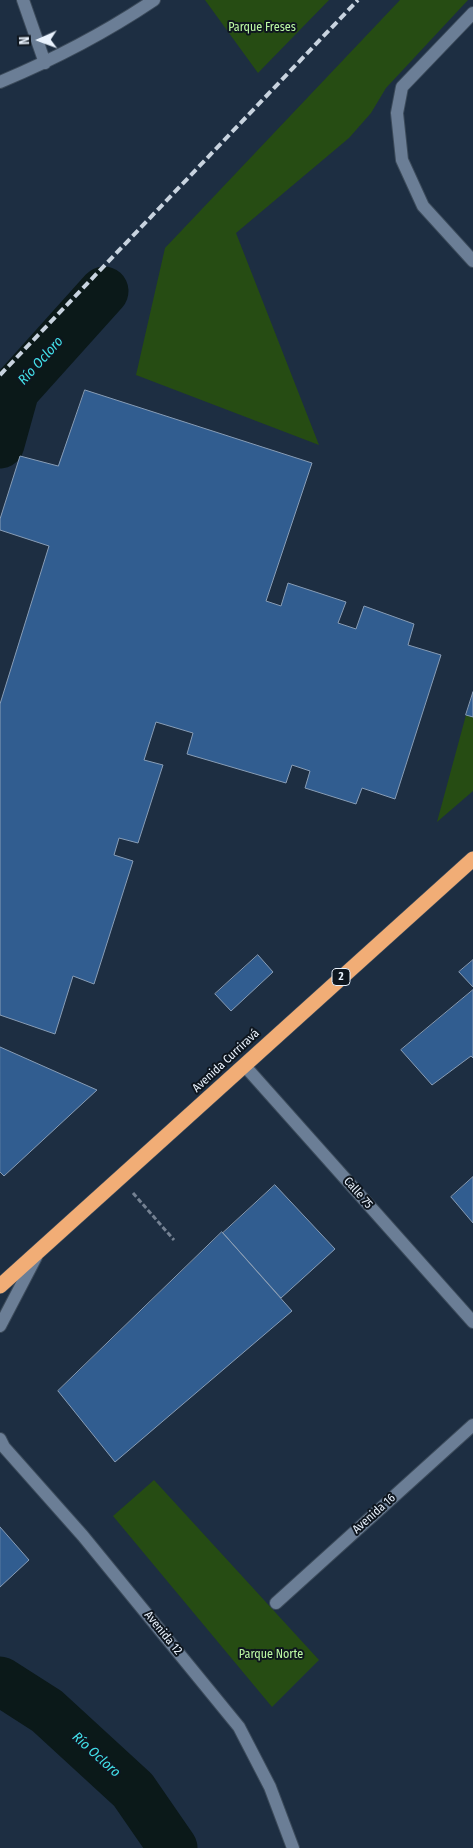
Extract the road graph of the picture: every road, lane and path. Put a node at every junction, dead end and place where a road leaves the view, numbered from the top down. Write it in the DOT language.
graph roads {
  1 [pos="23,0"];
  2 [pos="154,0"];
  3 [pos="473,13"];
  4 [pos="45,63"];
  5 [pos="0,82"];
  6 [pos="473,261"];
  7 [pos="473,859"];
  8 [pos="244,1065"];
  9 [pos="120,1178"];
  10 [pos="174,1240"];
  11 [pos="38,1254"];
  12 [pos="0,1286"];
  13 [pos="473,1322"];
  14 [pos="0,1326"];
  15 [pos="473,1425"];
  16 [pos="0,1439"];
  17 [pos="276,1603"];
  18 [pos="294,1848"];
  1 -- 4 [label="street"];
  2 -- 4 [label="street"];
  3 -- 6 [label="street"];
  4 -- 5 [label="street"];
  7 -- 8 [label="highway, Avenida Curriravá / 2"];
  8 -- 9 [label="highway, Avenida Curriravá / 2"];
  8 -- 13 [label="street, Calle 75"];
  9 -- 10 [label="path"];
  9 -- 11 [label="highway, Avenida Curriravá / 2"];
  11 -- 12 [label="highway, Avenida Curriravá / 2"];
  11 -- 14 [label="street"];
  15 -- 17 [label="street, Avenida 16"];
  16 -- 18 [label="street, Avenida 12"];
}
